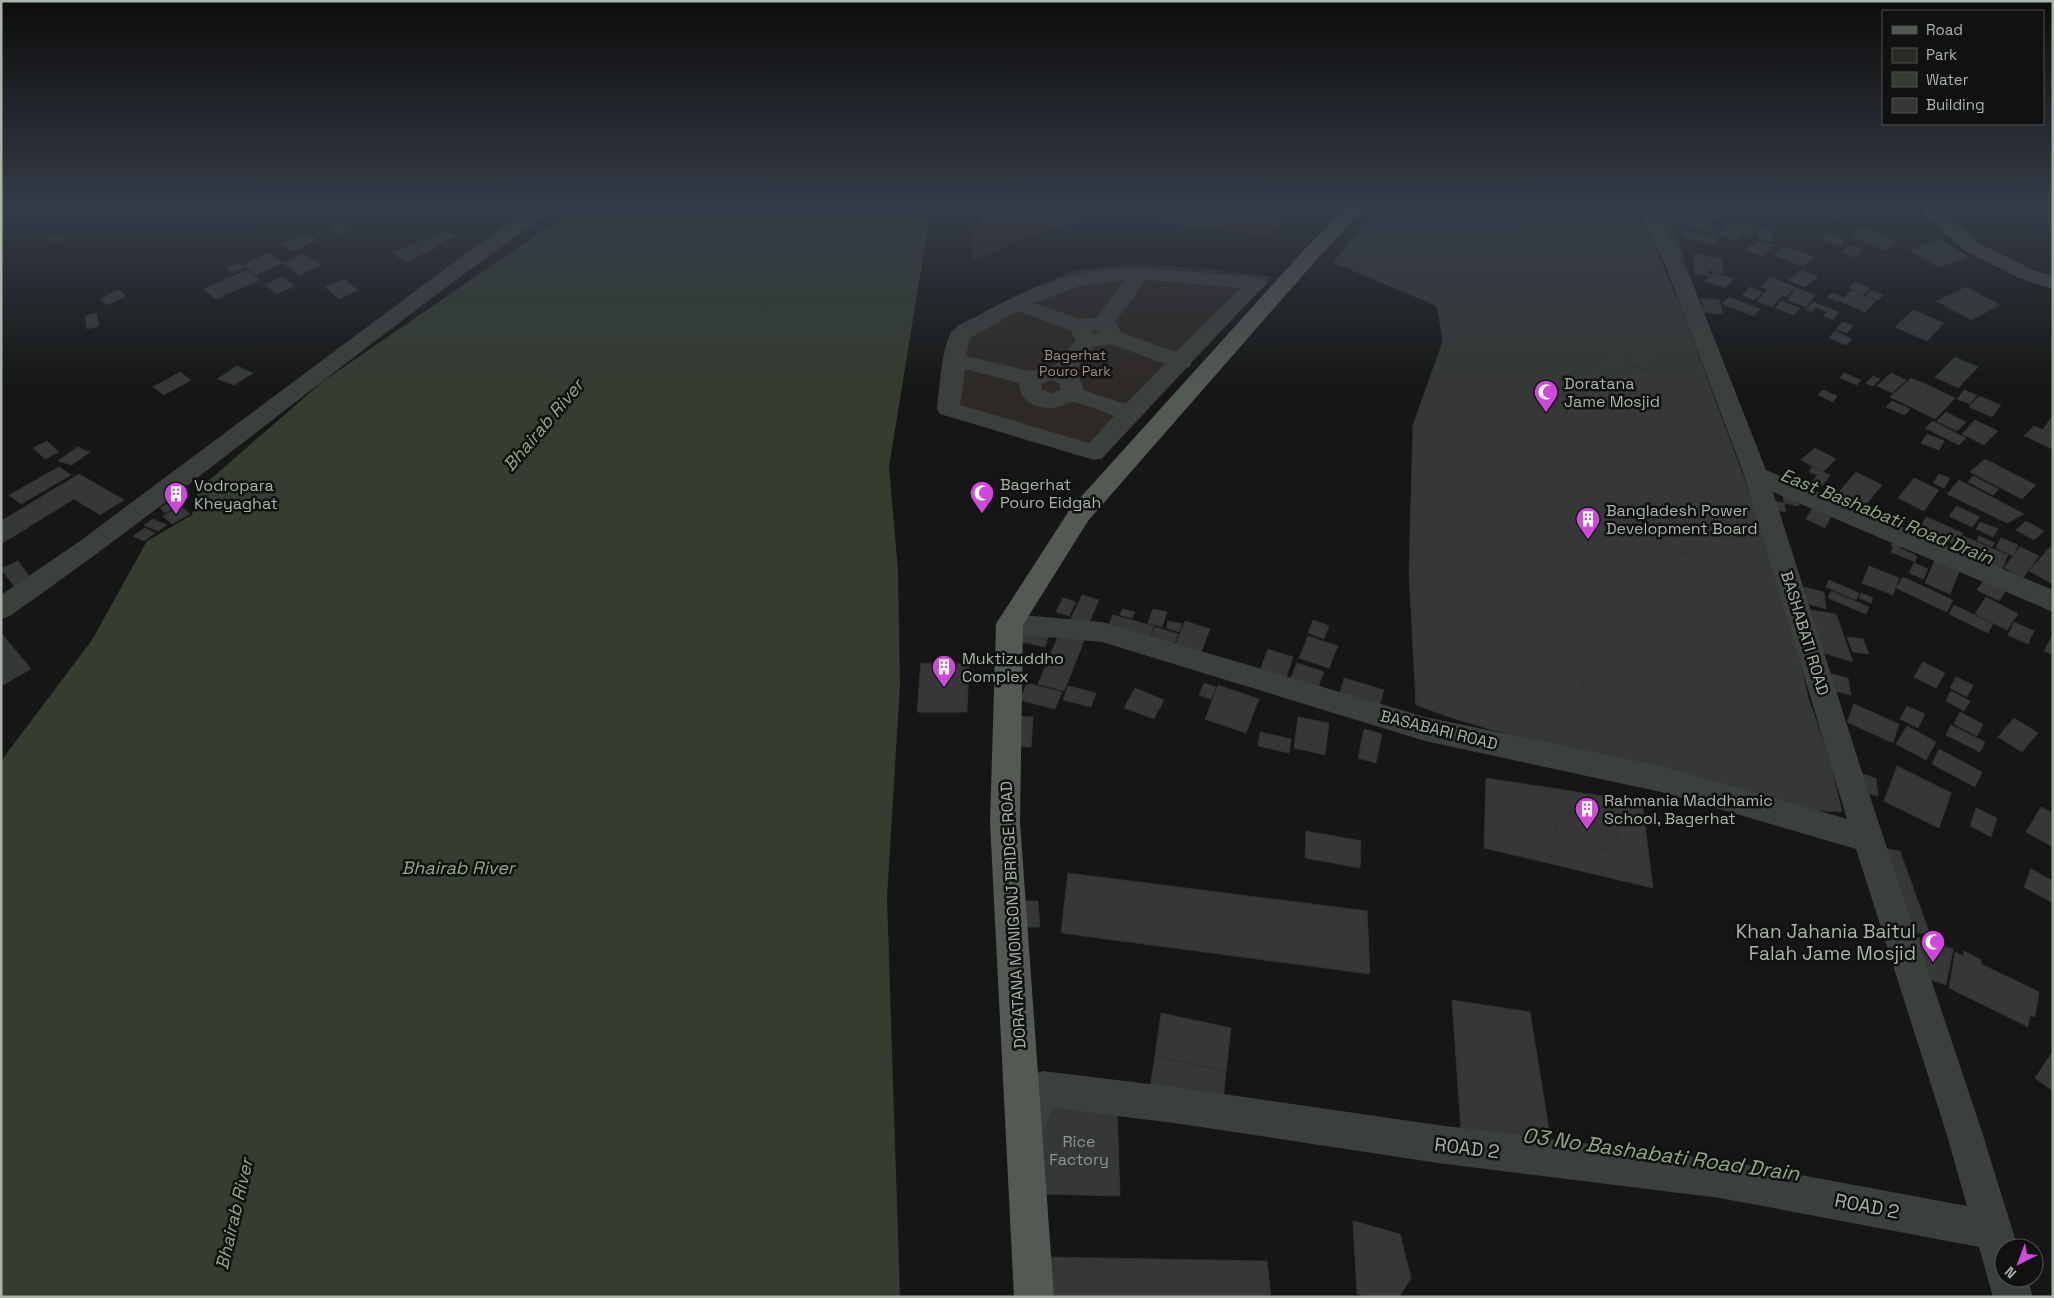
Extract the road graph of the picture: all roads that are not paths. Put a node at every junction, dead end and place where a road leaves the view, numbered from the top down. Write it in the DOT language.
graph roads {
  1 [pos="455,270"];
  2 [pos="1297,270"];
  3 [pos="1677,270"];
  4 [pos="2017,270"];
  5 [pos="1140,274"];
  6 [pos="2053,283"];
  7 [pos="1018,304"];
  8 [pos="1096,331"];
  9 [pos="954,360"];
  10 [pos="1182,362"];
  11 [pos="1065,384"];
  12 [pos="1038,389"];
  13 [pos="1129,413"];
  14 [pos="1018,429"];
  15 [pos="1756,475"];
  16 [pos="2053,602"];
  17 [pos="1,609"];
  18 [pos="1010,624"];
  19 [pos="1869,839"];
  20 [pos="1024,1131"];
  21 [pos="1994,1230"];
  22 [pos="1996,1238"];
  23 [pos="1034,1297"];
  1 -- 17 [label="street"];
  2 -- 18 [label="main road"];
  3 -- 15 [label="street, BASHABATI ROAD"];
  4 -- 6 [label="street"];
  5 -- 7 [label="street"];
  5 -- 8 [label="street"];
  5 -- 10 [label="street"];
  7 -- 8 [label="street"];
  7 -- 9 [label="street"];
  8 -- 10 [label="street"];
  8 -- 11 [label="street"];
  9 -- 12 [label="street"];
  9 -- 14 [label="street"];
  10 -- 13 [label="street"];
  11 -- 12 [label="street"];
  11 -- 13 [label="street"];
  12 -- 14 [label="street"];
  13 -- 14 [label="street"];
  15 -- 16 [label="street"];
  15 -- 19 [label="street, BASHABATI ROAD"];
  18 -- 19 [label="street, BASABARI ROAD"];
  18 -- 20 [label="main road, DORATANA MONIGONJ BRIDGE ROAD"];
  19 -- 21 [label="street, BASHABATI ROAD"];
  20 -- 21 [label="street, ROAD 2"];
  20 -- 23 [label="main road, DORATANA MONIGONJ BRIDGE ROAD"];
  21 -- 22 [label="street, BASHABATI ROAD"];
}
